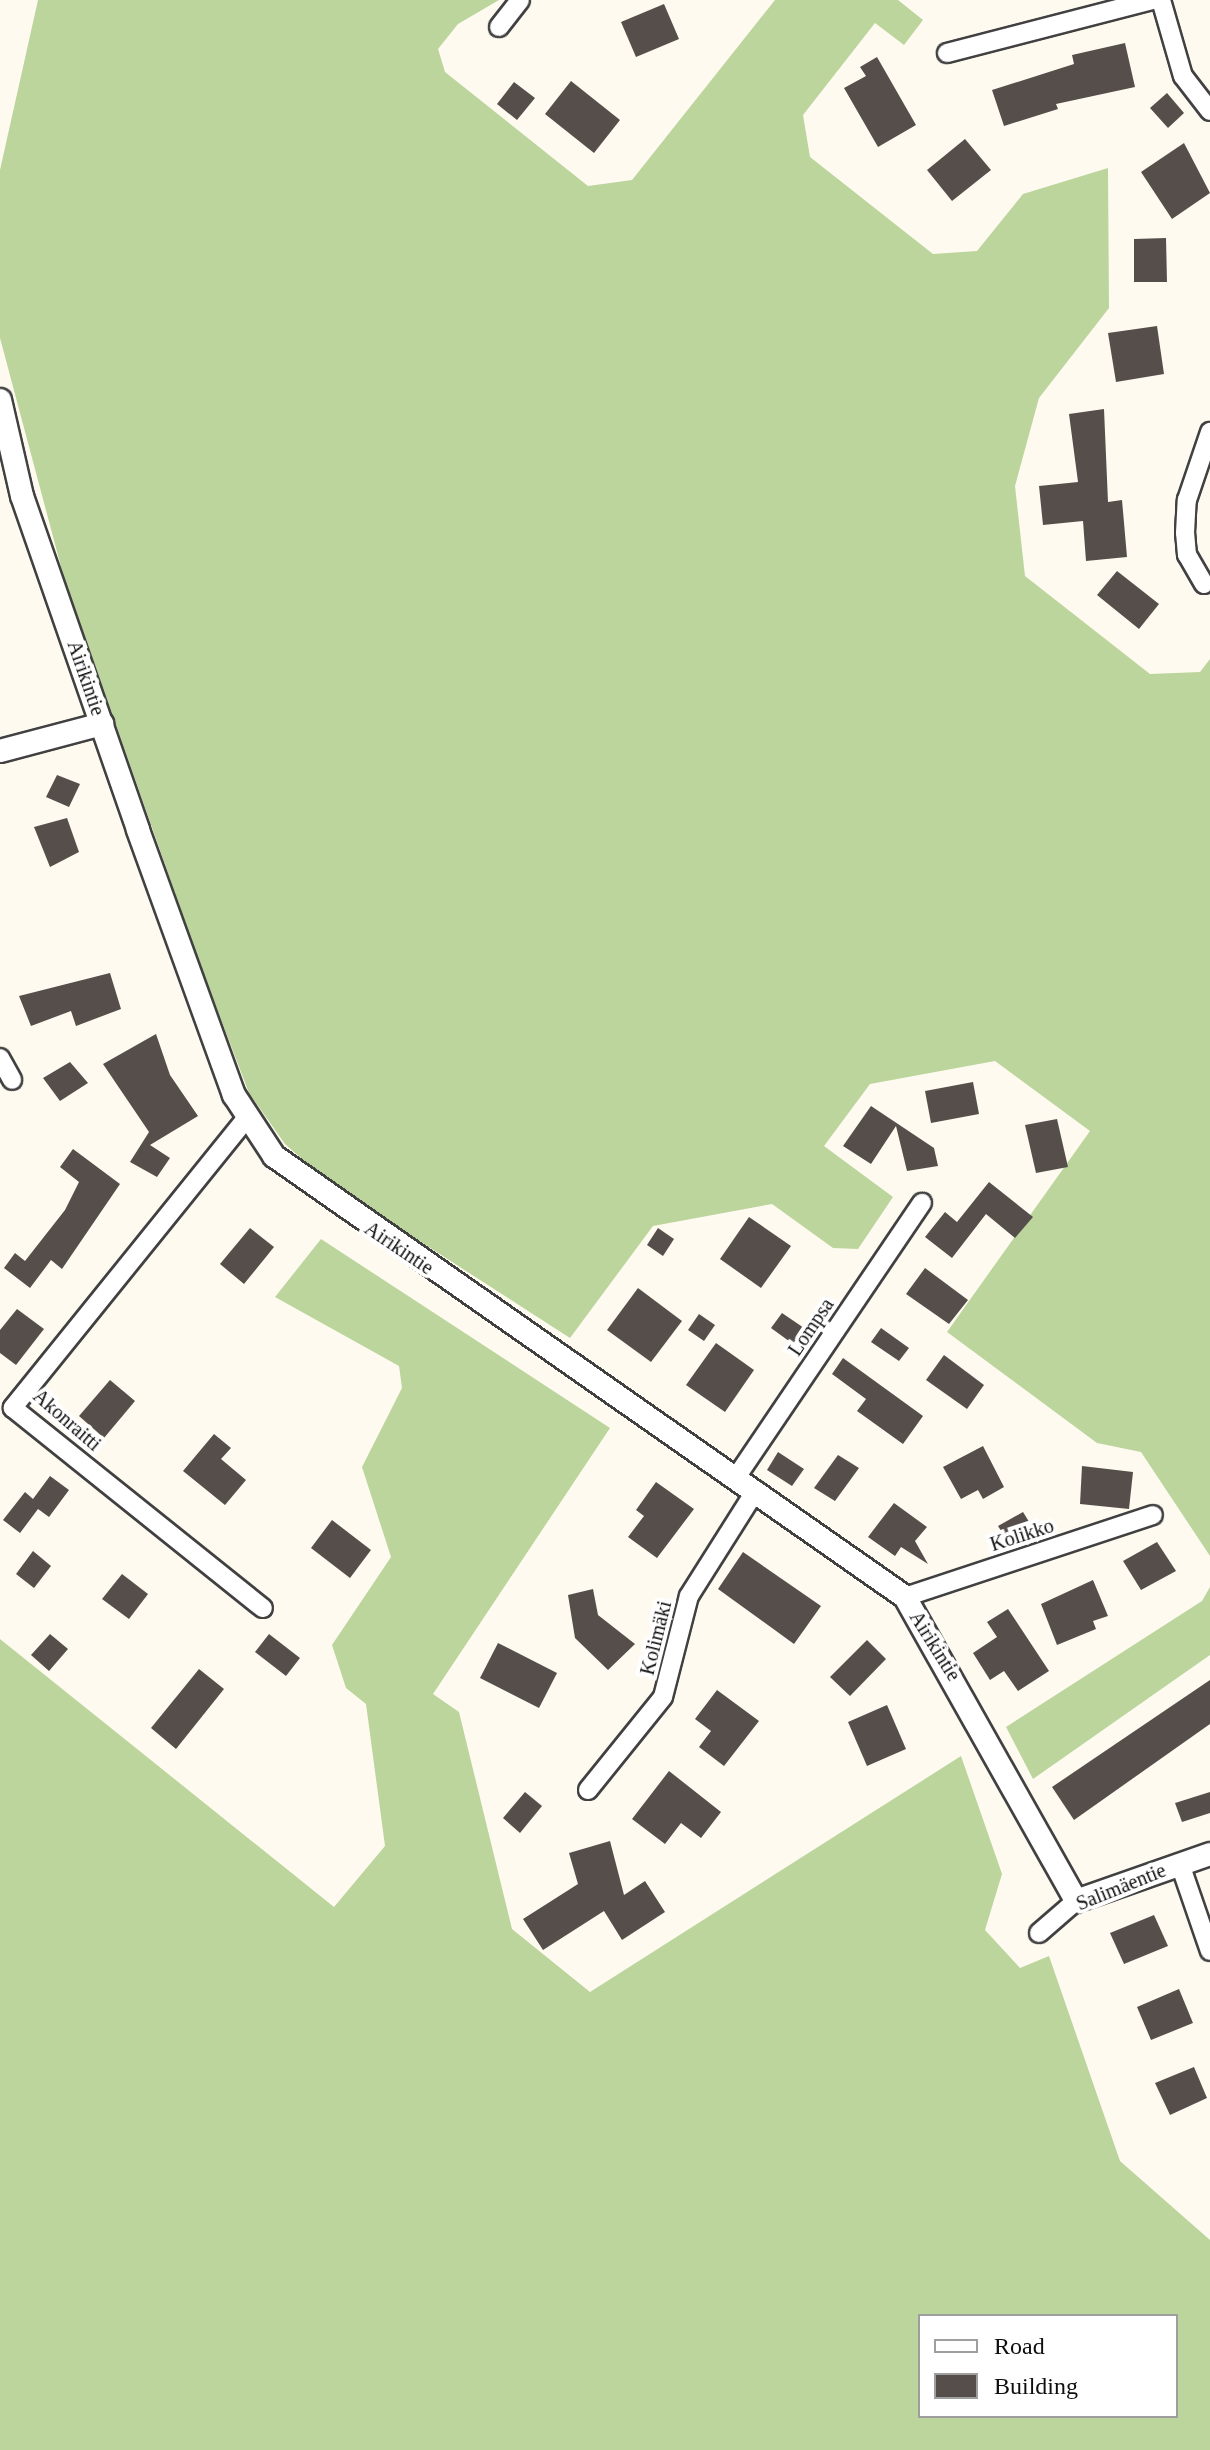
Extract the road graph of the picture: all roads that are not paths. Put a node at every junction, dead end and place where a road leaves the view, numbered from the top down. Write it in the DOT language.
graph roads {
  1 [pos="520,0"];
  2 [pos="1152,0"];
  3 [pos="1161,0"];
  4 [pos="499,27"];
  5 [pos="947,53"];
  6 [pos="1210,111"];
  7 [pos="0,400"];
  8 [pos="1210,432"];
  9 [pos="1204,584"];
  10 [pos="102,724"];
  11 [pos="0,751"];
  12 [pos="0,1058"];
  13 [pos="12,1080"];
  14 [pos="245,1120"];
  15 [pos="922,1203"];
  16 [pos="7,1402"];
  17 [pos="737,1476"];
  18 [pos="756,1490"];
  19 [pos="1153,1515"];
  20 [pos="905,1597"];
  21 [pos="263,1608"];
  22 [pos="588,1790"];
  23 [pos="1210,1854"];
  24 [pos="1180,1864"];
  25 [pos="1076,1901"];
  26 [pos="1039,1933"];
  27 [pos="1210,1951"];
  1 -- 4 [label="street"];
  2 -- 5 [label="street"];
  3 -- 6 [label="street"];
  7 -- 10 [label="street, Airikintie"];
  8 -- 9 [label="street"];
  10 -- 11 [label="street"];
  10 -- 14 [label="street, Airikintie"];
  12 -- 13 [label="street"];
  14 -- 16 [label="street, Akonraitti"];
  14 -- 17 [label="street, Airikintie"];
  15 -- 17 [label="street, Lompsa"];
  16 -- 21 [label="street, Akonraitti"];
  17 -- 18 [label="street, Airikintie"];
  18 -- 20 [label="street, Airikintie"];
  18 -- 22 [label="street, Kolimäki"];
  19 -- 20 [label="street, Kolikko"];
  20 -- 25 [label="street, Airikintie"];
  23 -- 24 [label="street, Salimäentie"];
  24 -- 25 [label="street, Salimäentie"];
  24 -- 27 [label="street"];
  25 -- 26 [label="street, Salimäentie"];
}
